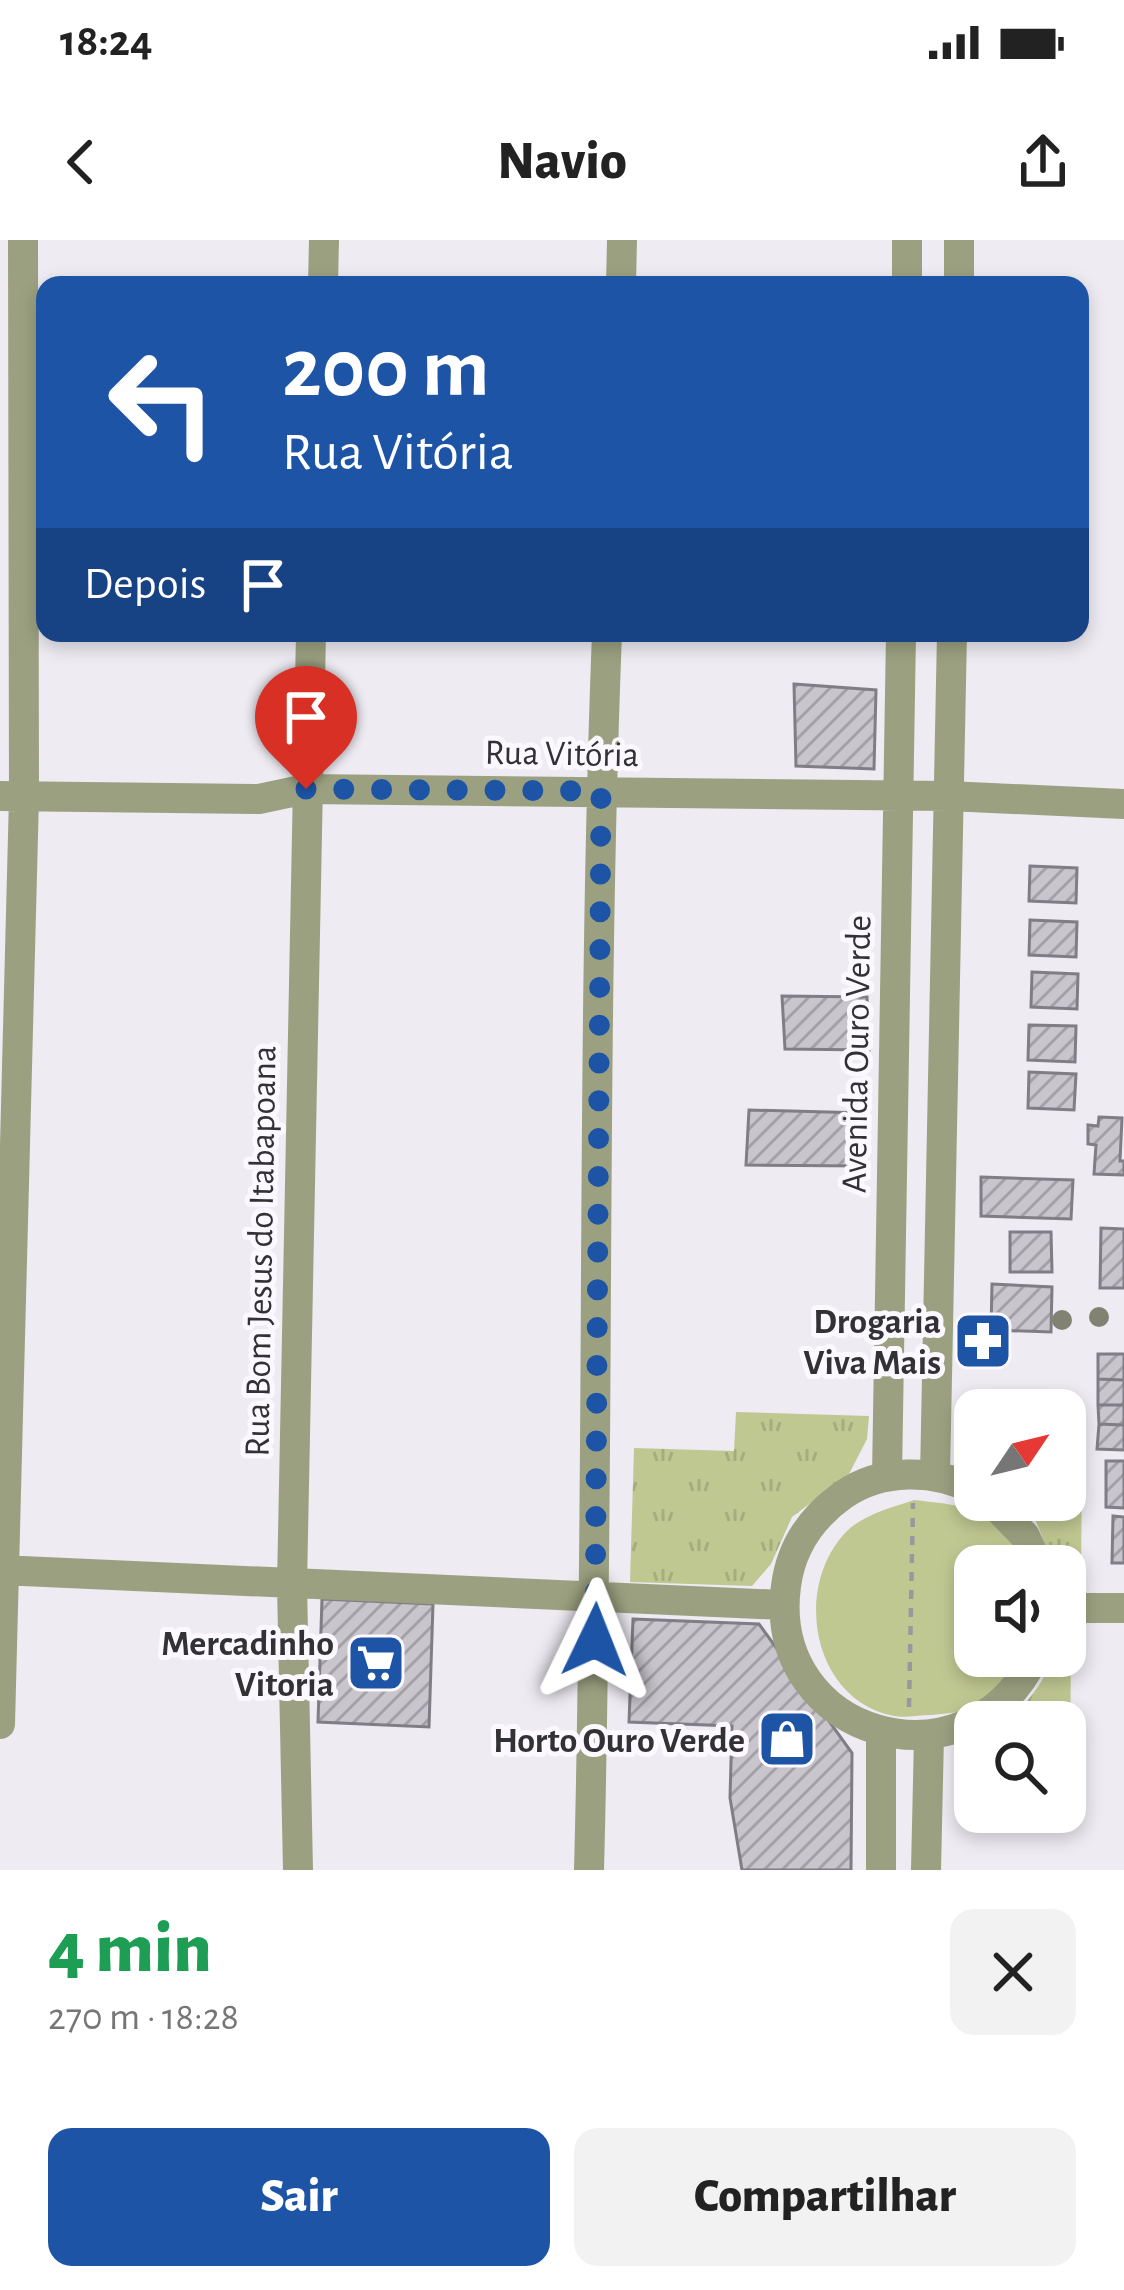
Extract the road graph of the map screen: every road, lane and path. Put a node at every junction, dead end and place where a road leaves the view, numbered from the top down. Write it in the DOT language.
graph roads {
  1 [pos="23,240"];
  2 [pos="324,240"];
  3 [pos="622,240"];
  4 [pos="907,240"];
  5 [pos="959,240"];
  6 [pos="323,276"];
  7 [pos="621,276"];
  8 [pos="907,276"];
  9 [pos="959,276"];
  10 [pos="311,642"];
  11 [pos="607,642"];
  12 [pos="901,642"];
  13 [pos="952,642"];
  14 [pos="306,789"];
  15 [pos="601,791"];
  16 [pos="898,796"];
  17 [pos="948,796"];
  18 [pos="12,797"];
  19 [pos="1124,804"];
  20 [pos="935,1476"];
  21 [pos="887,1477"];
  22 [pos="954,1483"];
  23 [pos="1010,1521"];
  24 [pos="1029,1545"];
  25 [pos="2,1570"];
  26 [pos="292,1585"];
  27 [pos="597,1594"];
  28 [pos="783,1605"];
  29 [pos="1086,1608"];
  30 [pos="1124,1608"];
  31 [pos="1024,1677"];
  32 [pos="0,1724"];
  33 [pos="881,1732"];
  34 [pos="929,1736"];
  35 [pos="298,1870"];
  36 [pos="589,1870"];
  37 [pos="881,1870"];
  38 [pos="926,1870"];
  1 -- 18 [label="street"];
  2 -- 6 [label="street"];
  3 -- 7 [label="street"];
  4 -- 8 [label="street"];
  5 -- 9 [label="street"];
  10 -- 14 [label="street, Rua Bom Jesus do Itabapoana"];
  11 -- 15 [label="street"];
  12 -- 16 [label="street, Avenida Ouro Verde"];
  13 -- 17 [label="street"];
  14 -- 15 [label="street, Rua Vitória"];
  14 -- 18 [label="street, Rua Vitória"];
  14 -- 26 [label="street, Rua Bom Jesus do Itabapoana"];
  15 -- 16 [label="street, Rua Vitória"];
  15 -- 27 [label="street"];
  16 -- 17 [label="street, Rua Vitória"];
  16 -- 21 [label="street, Avenida Ouro Verde"];
  17 -- 19 [label="street, Rua Vitória"];
  17 -- 20 [label="street"];
  18 -- 25 [label="street"];
  20 -- 21 [label="street"];
  20 -- 22 [label="street"];
  21 -- 28 [label="street"];
  23 -- 24 [label="street"];
  25 -- 26 [label="street"];
  25 -- 32 [label="street"];
  26 -- 27 [label="street"];
  26 -- 35 [label="street, Rua Bom Jesus do Itabapoana"];
  27 -- 28 [label="street"];
  27 -- 36 [label="street"];
  28 -- 33 [label="street"];
  29 -- 30 [label="street"];
  31 -- 34 [label="street"];
  33 -- 34 [label="street"];
  33 -- 37 [label="street"];
  34 -- 38 [label="street"];
}
